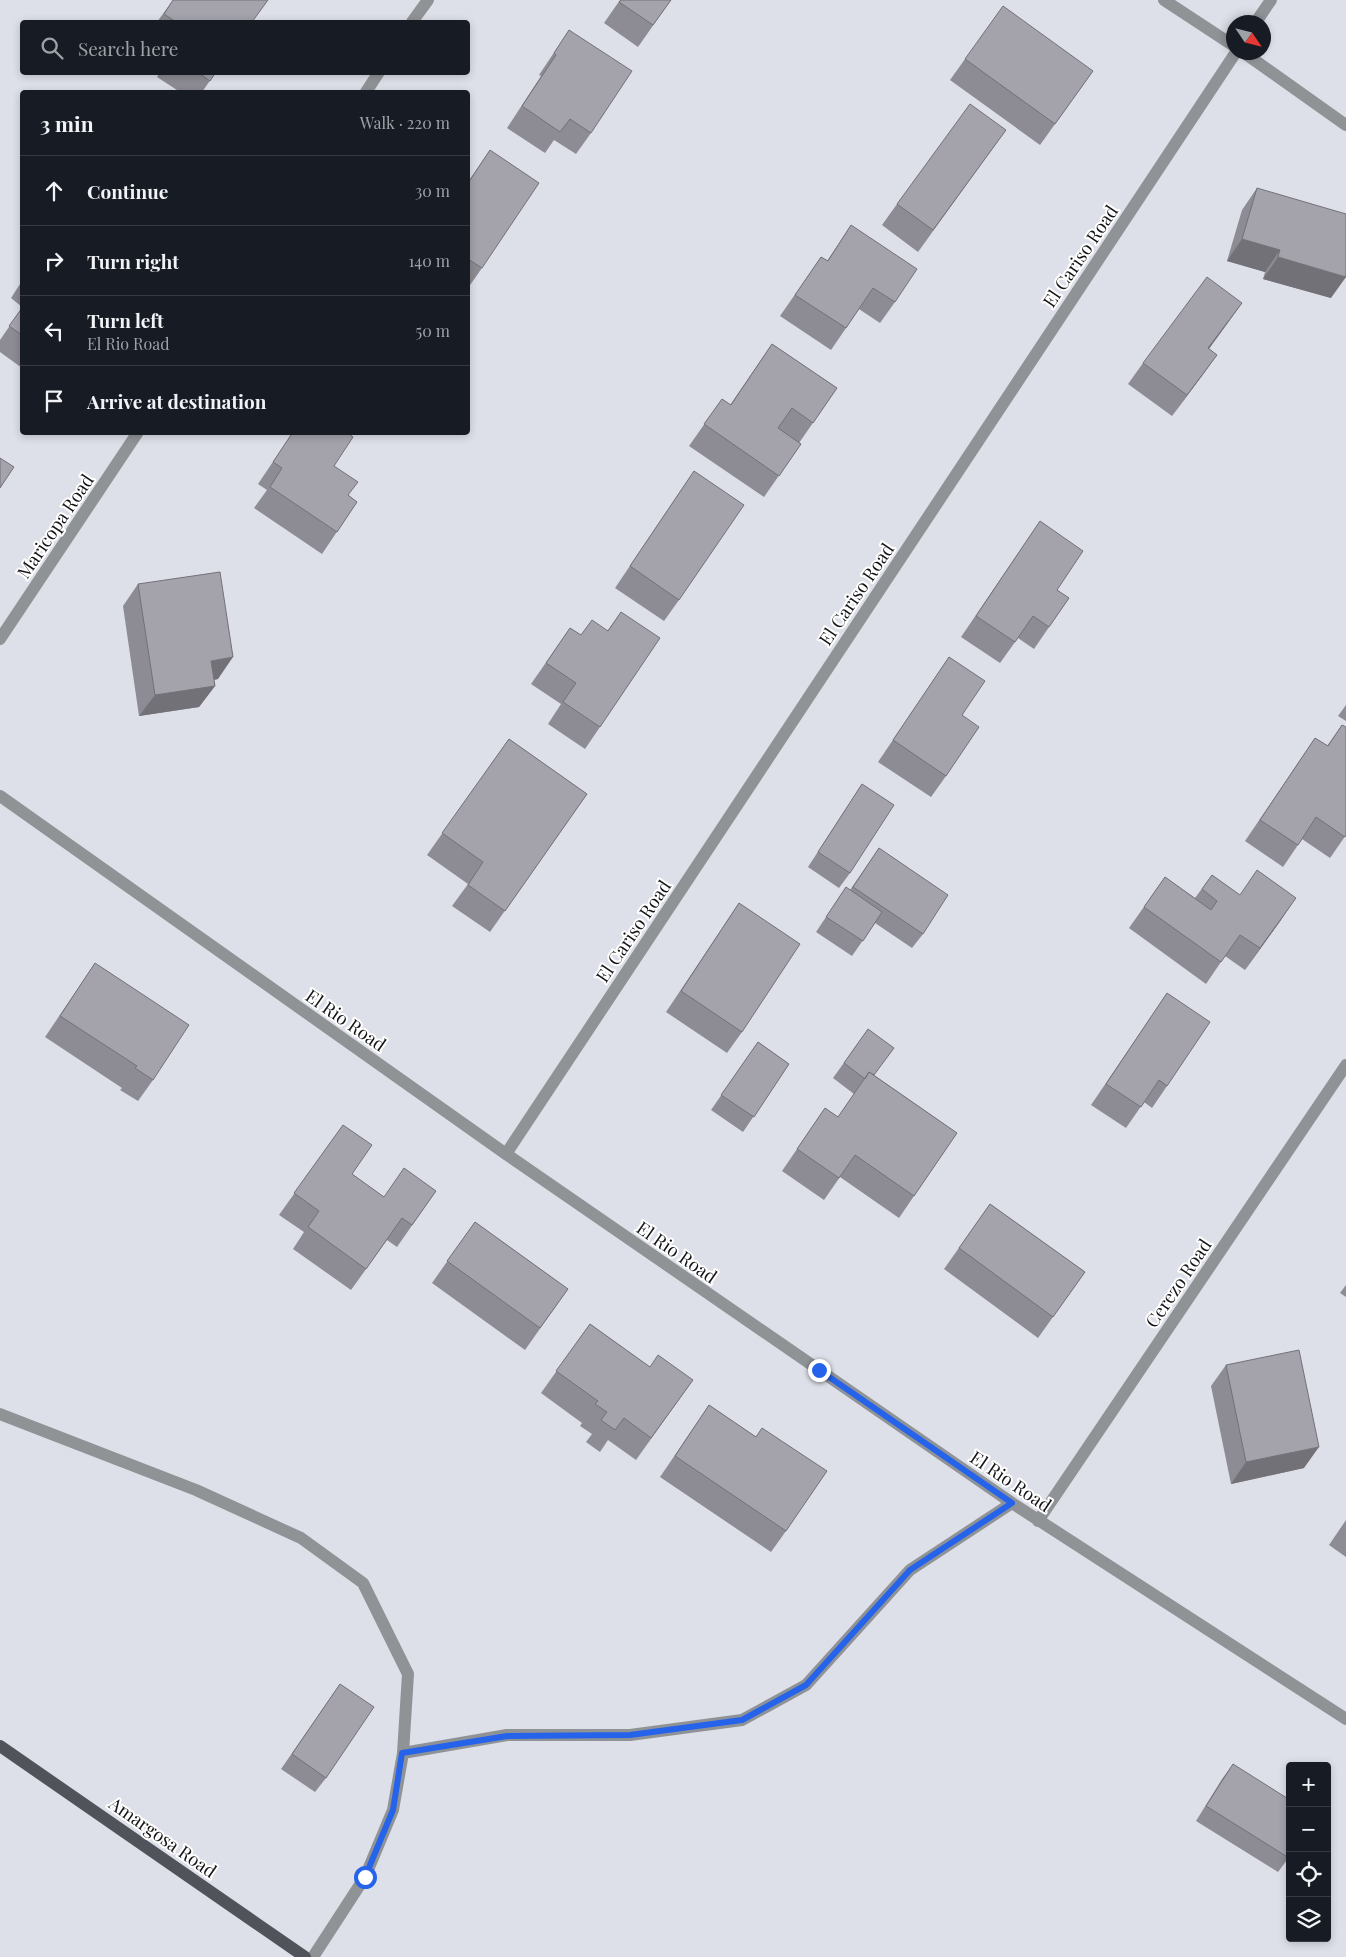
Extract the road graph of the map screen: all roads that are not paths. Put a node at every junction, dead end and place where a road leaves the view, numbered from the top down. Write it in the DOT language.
graph roads {
  1 [pos="428,0"];
  2 [pos="1164,0"];
  3 [pos="1271,0"];
  4 [pos="1261,15"];
  5 [pos="413,20"];
  6 [pos="1226,41"];
  7 [pos="1231,60"];
  8 [pos="1254,60"];
  9 [pos="377,75"];
  10 [pos="367,90"];
  11 [pos="1346,125"];
  12 [pos="136,435"];
  13 [pos="0,639"];
  14 [pos="0,796"];
  15 [pos="1346,1065"];
  16 [pos="506,1154"];
  17 [pos="0,1414"];
  18 [pos="1012,1503"];
  19 [pos="1038,1521"];
  20 [pos="1346,1719"];
  21 [pos="0,1746"];
  22 [pos="402,1753"];
  23 [pos="305,1957"];
  24 [pos="313,1957"];
  1 -- 5 [label="street"];
  2 -- 6 [label="street"];
  3 -- 4 [label="street"];
  7 -- 16 [label="street, El Cariso Road"];
  8 -- 11 [label="street"];
  9 -- 10 [label="street"];
  12 -- 13 [label="street, Maricopa Road"];
  14 -- 16 [label="street, El Rio Road"];
  15 -- 19 [label="street, Cerezo Road"];
  16 -- 18 [label="street, El Rio Road"];
  17 -- 22 [label="street"];
  18 -- 19 [label="street, El Rio Road"];
  18 -- 22 [label="street"];
  19 -- 20 [label="street, El Rio Road"];
  21 -- 23 [label="main road, Amargosa Road"];
  22 -- 24 [label="street"];
}
